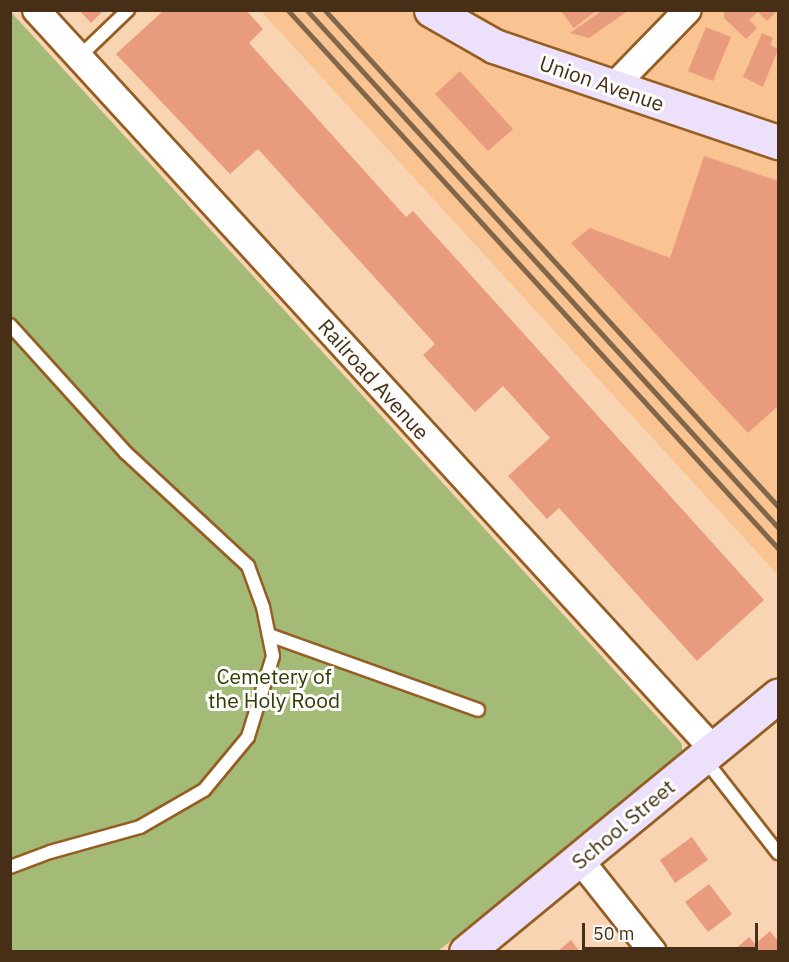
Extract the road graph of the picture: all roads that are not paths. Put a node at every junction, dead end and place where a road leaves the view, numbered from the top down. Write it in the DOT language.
graph roads {
  1 [pos="36,10"];
  2 [pos="128,10"];
  3 [pos="430,10"];
  4 [pos="688,10"];
  5 [pos="79,57"];
  6 [pos="613,87"];
  7 [pos="778,142"];
  8 [pos="10,325"];
  9 [pos="269,635"];
  10 [pos="778,696"];
  11 [pos="478,710"];
  12 [pos="707,752"];
  13 [pos="778,853"];
  14 [pos="580,860"];
  15 [pos="10,867"];
  16 [pos="466,951"];
  17 [pos="653,951"];
  1 -- 5 [label="street, Railroad Avenue"];
  2 -- 5 [label="lane"];
  3 -- 6 [label="street, Union Avenue"];
  4 -- 6 [label="street"];
  5 -- 12 [label="street, Railroad Avenue"];
  6 -- 7 [label="street, Union Avenue"];
  8 -- 9 [label="lane"];
  9 -- 11 [label="lane"];
  9 -- 15 [label="lane"];
  10 -- 12 [label="street, School Street"];
  12 -- 13 [label="lane"];
  12 -- 14 [label="street, School Street"];
  14 -- 16 [label="street, School Street"];
  14 -- 17 [label="street"];
}
